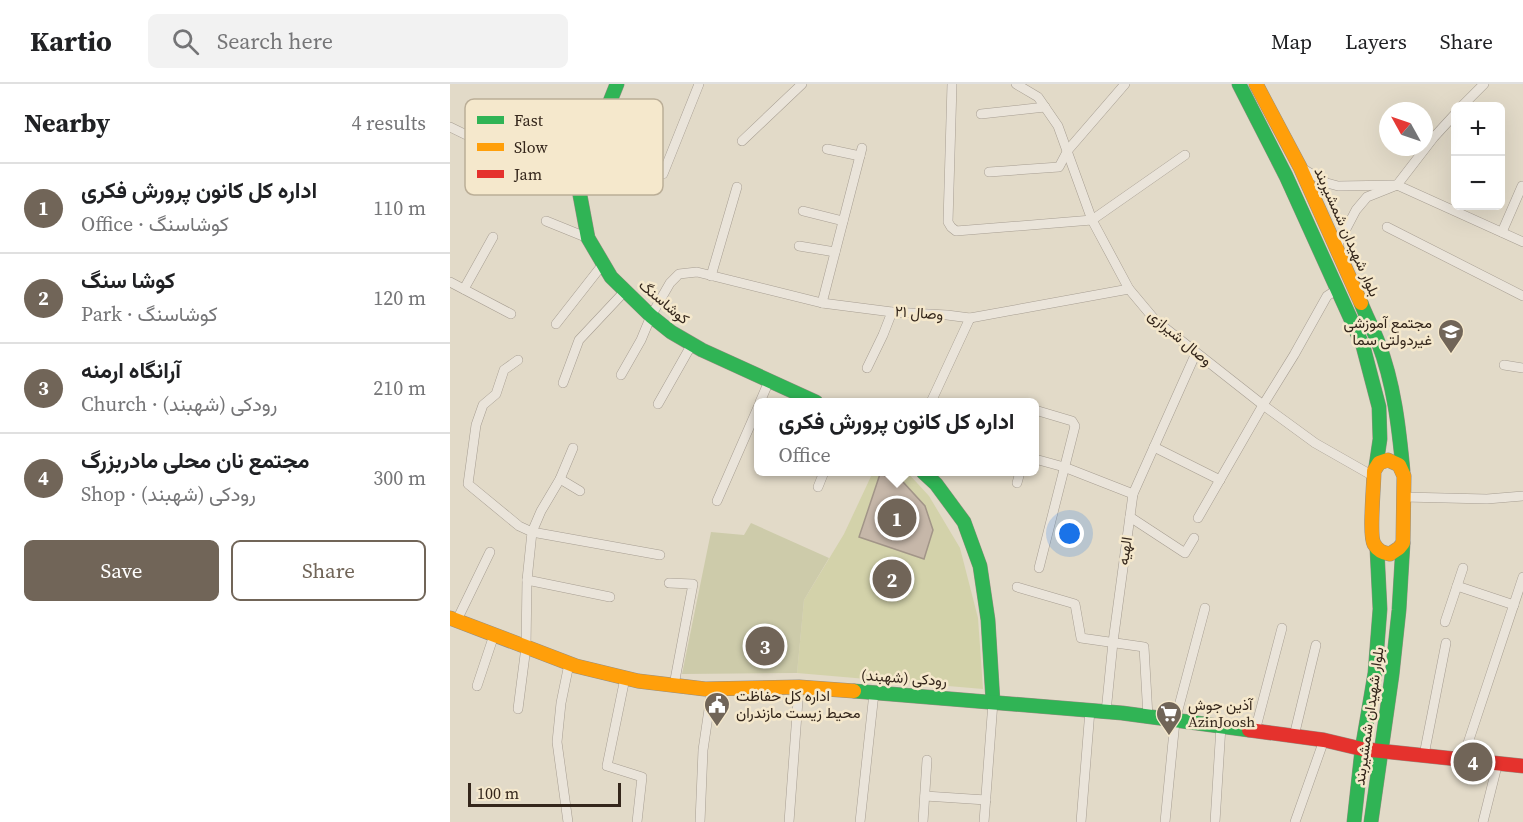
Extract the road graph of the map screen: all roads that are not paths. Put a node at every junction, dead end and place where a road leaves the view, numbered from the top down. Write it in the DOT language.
graph roads {
  1 [pos="617,84"];
  2 [pos="699,84"];
  3 [pos="802,84"];
  4 [pos="952,84"];
  5 [pos="1016,84"];
  6 [pos="1125,84"];
  7 [pos="1239,84"];
  8 [pos="1256,84"];
  9 [pos="1481,85"];
  10 [pos="611,99"];
  11 [pos="1466,102"];
  12 [pos="1045,107"];
  13 [pos="981,114"];
  14 [pos="1451,118"];
  15 [pos="450,127"];
  16 [pos="465,134"];
  17 [pos="742,141"];
  18 [pos="827,149"];
  19 [pos="1068,150"];
  20 [pos="1185,154"];
  21 [pos="1300,167"];
  22 [pos="989,172"];
  23 [pos="663,174"];
  24 [pos="1397,185"];
  25 [pos="1522,186"];
  26 [pos="737,187"];
  27 [pos="580,195"];
  28 [pos="803,211"];
  29 [pos="1092,220"];
  30 [pos="546,221"];
  31 [pos="843,221"];
  32 [pos="1387,227"];
  33 [pos="1502,232"];
  34 [pos="493,237"];
  35 [pos="588,238"];
  36 [pos="1523,242"];
  37 [pos="799,246"];
  38 [pos="1336,248"];
  39 [pos="835,252"];
  40 [pos="603,264"];
  41 [pos="711,276"];
  42 [pos="450,282"];
  43 [pos="464,289"];
  44 [pos="1129,289"];
  45 [pos="1338,289"];
  46 [pos="625,291"];
  47 [pos="1523,296"];
  48 [pos="822,303"];
  49 [pos="892,312"];
  50 [pos="511,314"];
  51 [pos="651,316"];
  52 [pos="970,318"];
  53 [pos="556,324"];
  54 [pos="692,344"];
  55 [pos="1196,353"];
  56 [pos="518,360"];
  57 [pos="1504,365"];
  58 [pos="867,368"];
  59 [pos="1523,368"];
  60 [pos="621,375"];
  61 [pos="769,381"];
  62 [pos="563,383"];
  63 [pos="762,398"];
  64 [pos="807,398"];
  65 [pos="933,398"];
  66 [pos="658,404"];
  67 [pos="1263,405"];
  68 [pos="1039,411"];
  69 [pos="754,416"];
  70 [pos="1154,447"];
  71 [pos="573,448"];
  72 [pos="1039,460"];
  73 [pos="1064,467"];
  74 [pos="1374,471"];
  75 [pos="1403,471"];
  76 [pos="822,476"];
  77 [pos="928,476"];
  78 [pos="1019,476"];
  79 [pos="560,479"];
  80 [pos="1220,480"];
  81 [pos="1017,483"];
  82 [pos="818,487"];
  83 [pos="580,491"];
  84 [pos="1133,494"];
  85 [pos="1523,496"];
  86 [pos="1404,497"];
  87 [pos="717,501"];
  88 [pos="1130,517"];
  89 [pos="1198,518"];
  90 [pos="532,532"];
  91 [pos="1194,538"];
  92 [pos="1403,543"];
  93 [pos="1377,549"];
  94 [pos="490,552"];
  95 [pos="660,555"];
  96 [pos="1039,568"];
  97 [pos="1463,568"];
  98 [pos="1523,577"];
  99 [pos="527,580"];
  100 [pos="669,583"];
  101 [pos="1458,586"];
  102 [pos="1017,587"];
  103 [pos="610,597"];
  104 [pos="1514,605"];
  105 [pos="1205,608"];
  106 [pos="453,619"];
  107 [pos="1445,622"];
  108 [pos="1282,628"];
  109 [pos="494,635"];
  110 [pos="1113,642"];
  111 [pos="1446,643"];
  112 [pos="1316,645"];
  113 [pos="526,647"];
  114 [pos="569,664"];
  115 [pos="625,678"];
  116 [pos="674,685"];
  117 [pos="477,686"];
  118 [pos="799,687"];
  119 [pos="712,689"];
  120 [pos="874,693"];
  121 [pos="993,702"];
  122 [pos="518,709"];
  123 [pos="1090,710"];
  124 [pos="1106,712"];
  125 [pos="1148,717"];
  126 [pos="1175,721"];
  127 [pos="1221,726"];
  128 [pos="1255,731"];
  129 [pos="1294,736"];
  130 [pos="1323,740"];
  131 [pos="1362,749"];
  132 [pos="1380,751"];
  133 [pos="1424,755"];
  134 [pos="1463,758"];
  135 [pos="927,760"];
  136 [pos="1498,762"];
  137 [pos="1523,766"];
  138 [pos="925,795"];
  139 [pos="986,800"];
  140 [pos="568,822"];
  141 [pos="637,822"];
  142 [pos="700,822"];
  143 [pos="789,822"];
  144 [pos="860,822"];
  145 [pos="923,822"];
  146 [pos="984,822"];
  147 [pos="1081,822"];
  148 [pos="1165,822"];
  149 [pos="1215,822"];
  150 [pos="1295,822"];
  151 [pos="1354,822"];
  152 [pos="1371,822"];
  153 [pos="1483,822"];
  1 -- 10 [label="main road"];
  2 -- 23 [label="street"];
  3 -- 17 [label="street"];
  4 -- 29 [label="street"];
  5 -- 12 [label="street, وصال شیرازی"];
  6 -- 19 [label="street"];
  7 -- 45 [label="main road, بلوار شهیدان شمشیربند"];
  8 -- 21 [label="main road, بلوار شهیدان شمشیربند"];
  9 -- 11 [label="street"];
  12 -- 13 [label="street"];
  12 -- 19 [label="street, وصال شیرازی"];
  14 -- 24 [label="street"];
  15 -- 16 [label="street"];
  18 -- 31 [label="street"];
  19 -- 22 [label="street"];
  19 -- 29 [label="street, وصال شیرازی"];
  20 -- 29 [label="street"];
  21 -- 24 [label="street"];
  21 -- 38 [label="main road, بلوار شهیدان شمشیربند"];
  24 -- 33 [label="street"];
  24 -- 38 [label="street"];
  25 -- 33 [label="street"];
  26 -- 41 [label="street"];
  27 -- 35 [label="main road, کوشاسنگ"];
  28 -- 31 [label="street"];
  29 -- 44 [label="street, وصال شیرازی"];
  30 -- 35 [label="street"];
  31 -- 39 [label="street"];
  32 -- 47 [label="street"];
  33 -- 36 [label="street"];
  34 -- 43 [label="street"];
  35 -- 40 [label="main road, کوشاسنگ"];
  37 -- 39 [label="street"];
  38 -- 75 [label="main road, بلوار شهیدان شمشیربند"];
  39 -- 48 [label="street"];
  40 -- 46 [label="main road, کوشاسنگ"];
  40 -- 53 [label="street"];
  41 -- 48 [label="street, وصال ۲۱"];
  41 -- 51 [label="street, وصال ۲۱"];
  42 -- 43 [label="street"];
  43 -- 50 [label="street"];
  44 -- 52 [label="street, وصال ۲۱"];
  44 -- 55 [label="street, وصال شیرازی"];
  45 -- 67 [label="street"];
  45 -- 74 [label="main road, بلوار شهیدان شمشیربند"];
  46 -- 51 [label="main road, کوشاسنگ"];
  46 -- 62 [label="street"];
  48 -- 49 [label="street, وصال ۲۱"];
  49 -- 52 [label="street, وصال ۲۱"];
  49 -- 58 [label="street"];
  51 -- 54 [label="main road, کوشاسنگ"];
  51 -- 60 [label="street"];
  52 -- 65 [label="street"];
  54 -- 61 [label="main road, کوشاسنگ"];
  54 -- 66 [label="street"];
  55 -- 67 [label="street, وصال شیرازی"];
  55 -- 70 [label="street, الهیه"];
  56 -- 90 [label="street"];
  57 -- 59 [label="street"];
  61 -- 63 [label="street"];
  61 -- 64 [label="main road, کوشاسنگ"];
  67 -- 74 [label="street, وصال شیرازی"];
  67 -- 80 [label="street"];
  68 -- 73 [label="street"];
  69 -- 87 [label="street"];
  70 -- 80 [label="street"];
  70 -- 84 [label="street, الهیه"];
  71 -- 79 [label="street"];
  72 -- 73 [label="street"];
  73 -- 84 [label="street"];
  73 -- 96 [label="street"];
  74 -- 75 [label="main road"];
  74 -- 93 [label="main road, بلوار شهیدان شمشیربند"];
  75 -- 86 [label="main road, بلوار شهیدان شمشیربند"];
  76 -- 82 [label="street"];
  77 -- 121 [label="main road"];
  78 -- 81 [label="street"];
  79 -- 83 [label="street"];
  79 -- 90 [label="street"];
  80 -- 89 [label="street"];
  84 -- 88 [label="street, الهیه"];
  85 -- 86 [label="street"];
  86 -- 92 [label="main road, بلوار شهیدان شمشیربند"];
  88 -- 91 [label="street"];
  88 -- 110 [label="street, الهیه"];
  90 -- 95 [label="street"];
  90 -- 99 [label="street"];
  92 -- 93 [label="main road"];
  92 -- 132 [label="main road, بلوار شهیدان شمشیربند"];
  93 -- 131 [label="main road, بلوار شهیدان شمشیربند"];
  94 -- 106 [label="street"];
  97 -- 101 [label="street"];
  98 -- 104 [label="street"];
  99 -- 103 [label="street"];
  99 -- 113 [label="street"];
  100 -- 116 [label="street"];
  101 -- 104 [label="street"];
  101 -- 107 [label="street"];
  102 -- 110 [label="street"];
  104 -- 134 [label="street"];
  105 -- 126 [label="street"];
  106 -- 109 [label="main road, رودکی (شهبند)"];
  108 -- 128 [label="street"];
  109 -- 113 [label="main road, رودکی (شهبند)"];
  109 -- 117 [label="street"];
  110 -- 124 [label="street, الهیه"];
  110 -- 125 [label="street"];
  111 -- 133 [label="street"];
  112 -- 129 [label="street"];
  113 -- 114 [label="main road, رودکی (شهبند)"];
  113 -- 122 [label="street"];
  114 -- 115 [label="main road, رودکی (شهبند)"];
  114 -- 140 [label="street"];
  115 -- 116 [label="main road, رودکی (شهبند)"];
  115 -- 141 [label="street"];
  116 -- 119 [label="main road, رودکی (شهبند)"];
  118 -- 119 [label="main road, رودکی (شهبند)"];
  118 -- 120 [label="main road, رودکی (شهبند)"];
  118 -- 143 [label="street"];
  119 -- 142 [label="street"];
  120 -- 121 [label="main road, رودکی (شهبند)"];
  120 -- 144 [label="street"];
  121 -- 123 [label="main road, رودکی (شهبند)"];
  121 -- 139 [label="street"];
  123 -- 124 [label="main road, رودکی (شهبند)"];
  123 -- 147 [label="street"];
  124 -- 125 [label="main road, رودکی (شهبند)"];
  125 -- 126 [label="main road, رودکی (شهبند)"];
  126 -- 127 [label="main road, رودکی (شهبند)"];
  126 -- 148 [label="street"];
  127 -- 128 [label="main road, رودکی (شهبند)"];
  127 -- 149 [label="street"];
  128 -- 129 [label="main road, رودکی (شهبند)"];
  129 -- 130 [label="main road, رودکی (شهبند)"];
  130 -- 131 [label="main road, رودکی (شهبند)"];
  130 -- 150 [label="street"];
  131 -- 132 [label="main road, رودکی (شهبند)"];
  131 -- 151 [label="main road, بلوار شهیدان شمشیربند"];
  132 -- 133 [label="main road"];
  132 -- 152 [label="main road, بلوار شهیدان شمشیربند"];
  133 -- 134 [label="main road"];
  134 -- 136 [label="main road"];
  135 -- 138 [label="street"];
  136 -- 137 [label="main road"];
  136 -- 153 [label="street"];
  138 -- 139 [label="street"];
  138 -- 145 [label="street"];
  139 -- 146 [label="street"];
}
